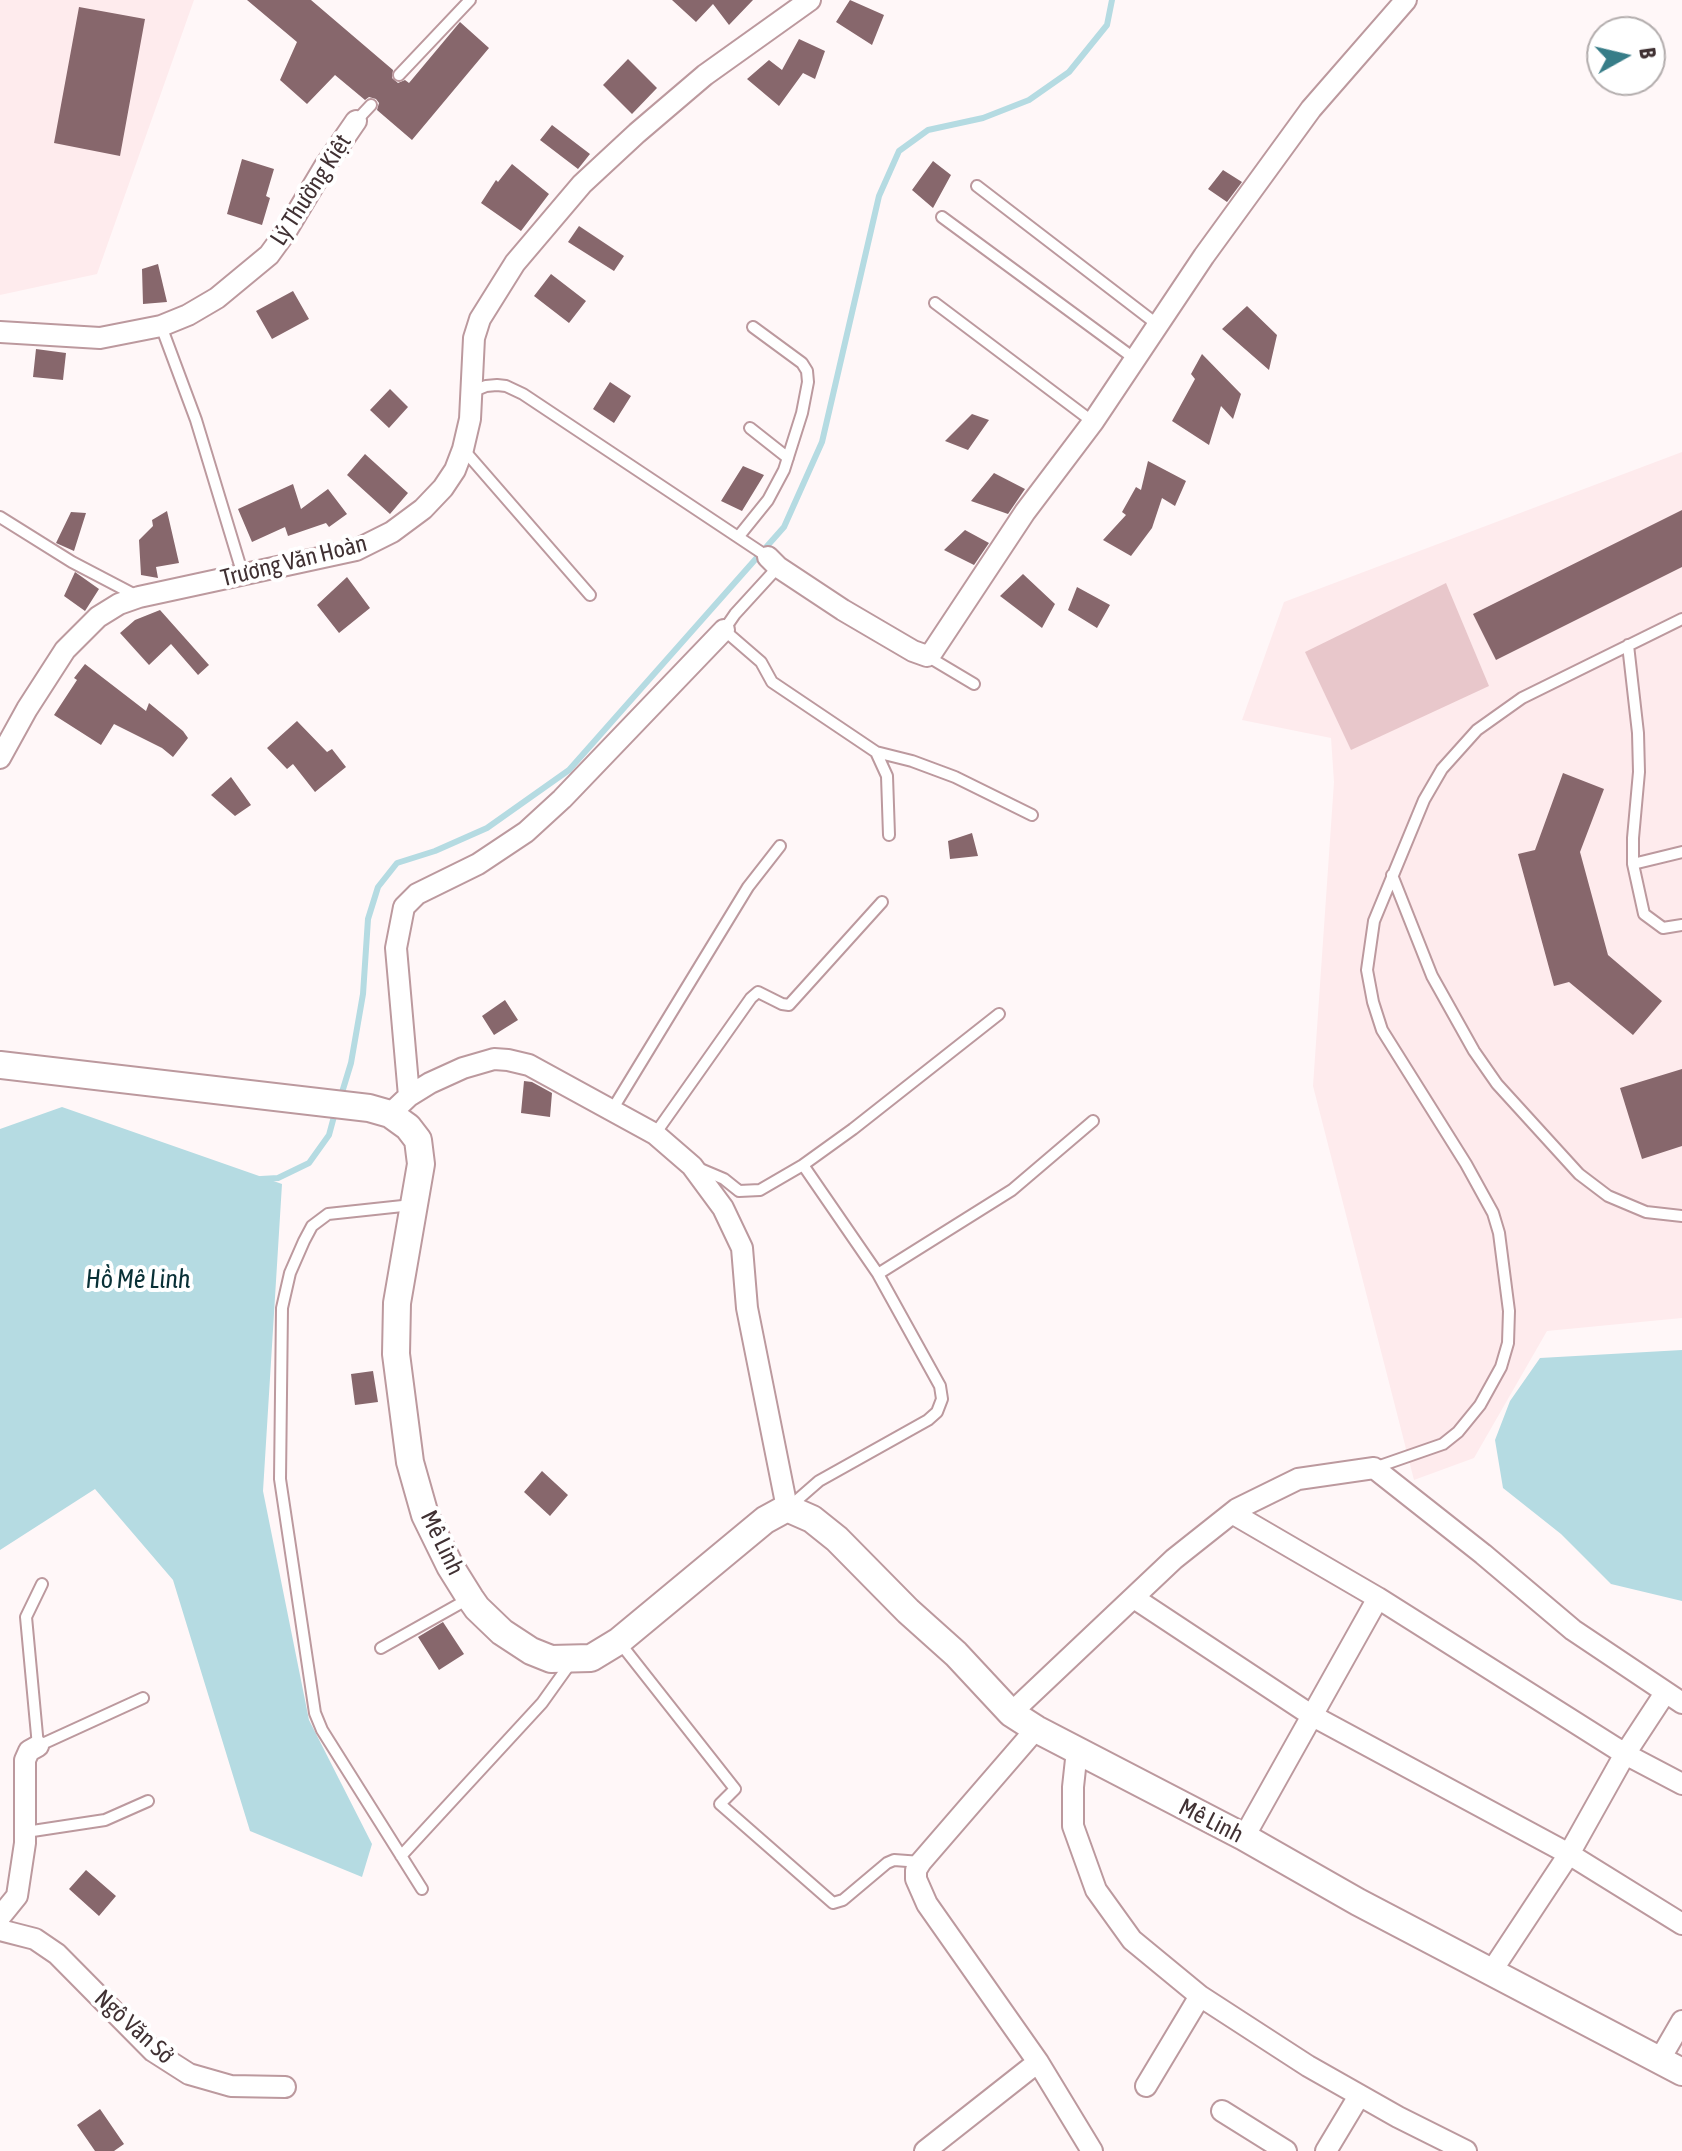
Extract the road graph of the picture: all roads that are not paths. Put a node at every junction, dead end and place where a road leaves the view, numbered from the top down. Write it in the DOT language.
graph roads {
  1 [pos="470,0"];
  2 [pos="810,0"];
  3 [pos="1406,0"];
  4 [pos="399,75"];
  5 [pos="371,105"];
  6 [pos="356,121"];
  7 [pos="977,186"];
  8 [pos="942,217"];
  9 [pos="935,303"];
  10 [pos="1158,325"];
  11 [pos="161,326"];
  12 [pos="753,327"];
  13 [pos="0,332"];
  14 [pos="1135,359"];
  15 [pos="471,392"];
  16 [pos="1093,422"];
  17 [pos="750,428"];
  18 [pos="463,449"];
  19 [pos="788,458"];
  20 [pos="0,517"];
  21 [pos="744,539"];
  22 [pos="773,562"];
  23 [pos="243,575"];
  24 [pos="590,595"];
  25 [pos="139,597"];
  26 [pos="1682,619"];
  27 [pos="724,630"];
  28 [pos="1628,645"];
  29 [pos="927,656"];
  30 [pos="974,684"];
  31 [pos="876,752"];
  32 [pos="0,758"];
  33 [pos="1032,815"];
  34 [pos="889,835"];
  35 [pos="780,846"];
  36 [pos="1682,852"];
  37 [pos="1633,864"];
  38 [pos="1392,875"];
  39 [pos="882,902"];
  40 [pos="1682,925"];
  41 [pos="999,1014"];
  42 [pos="0,1065"];
  43 [pos="390,1106"];
  44 [pos="612,1110"];
  45 [pos="1093,1121"];
  46 [pos="655,1134"];
  47 [pos="803,1165"];
  48 [pos="692,1166"];
  49 [pos="414,1204"];
  50 [pos="1682,1216"];
  51 [pos="878,1274"];
  52 [pos="1374,1468"];
  53 [pos="787,1508"];
  54 [pos="1232,1513"];
  55 [pos="42,1584"];
  56 [pos="470,1598"];
  57 [pos="1134,1598"];
  58 [pos="1378,1598"];
  59 [pos="619,1641"];
  60 [pos="381,1648"];
  61 [pos="573,1660"];
  62 [pos="143,1698"];
  63 [pos="1674,1698"];
  64 [pos="1011,1713"];
  65 [pos="1311,1715"];
  66 [pos="1036,1729"];
  67 [pos="38,1746"];
  68 [pos="1077,1750"];
  69 [pos="1625,1754"];
  70 [pos="1682,1784"];
  71 [pos="148,1801"];
  72 [pos="26,1832"];
  73 [pos="1244,1837"];
  74 [pos="1569,1854"];
  75 [pos="401,1856"];
  76 [pos="921,1862"];
  77 [pos="422,1889"];
  78 [pos="0,1917"];
  79 [pos="1682,1924"];
  80 [pos="0,1930"];
  81 [pos="1491,1972"];
  82 [pos="1200,1996"];
  83 [pos="1682,2021"];
  84 [pos="1038,2062"];
  85 [pos="1671,2065"];
  86 [pos="1146,2086"];
  87 [pos="285,2087"];
  88 [pos="1359,2096"];
  89 [pos="1222,2111"];
  90 [pos="925,2151"];
  91 [pos="1092,2151"];
  92 [pos="1286,2151"];
  93 [pos="1326,2151"];
  94 [pos="1466,2151"];
  1 -- 4 [label="lane"];
  2 -- 15 [label="street, Trương Văn Hoàn"];
  3 -- 10 [label="street"];
  5 -- 6 [label="lane"];
  6 -- 11 [label="street, Lý Thường Kiệt"];
  7 -- 10 [label="lane"];
  8 -- 14 [label="lane"];
  9 -- 16 [label="lane"];
  10 -- 14 [label="street"];
  11 -- 13 [label="street, Lý Thường Kiệt"];
  11 -- 23 [label="lane"];
  12 -- 19 [label="lane"];
  14 -- 16 [label="street"];
  15 -- 18 [label="street, Trương Văn Hoàn"];
  15 -- 21 [label="lane"];
  16 -- 29 [label="street"];
  17 -- 19 [label="lane"];
  18 -- 23 [label="street, Trương Văn Hoàn"];
  18 -- 24 [label="lane"];
  19 -- 21 [label="lane"];
  20 -- 25 [label="lane"];
  21 -- 22 [label="lane"];
  22 -- 27 [label="lane"];
  22 -- 29 [label="street"];
  23 -- 25 [label="street, Trương Văn Hoàn"];
  25 -- 32 [label="street, Trương Văn Hoàn"];
  26 -- 28 [label="lane"];
  27 -- 31 [label="lane"];
  27 -- 43 [label="street"];
  28 -- 37 [label="lane"];
  28 -- 38 [label="lane"];
  29 -- 30 [label="lane"];
  31 -- 33 [label="lane"];
  31 -- 34 [label="lane"];
  35 -- 44 [label="lane"];
  36 -- 37 [label="lane"];
  37 -- 40 [label="lane"];
  38 -- 50 [label="lane"];
  38 -- 52 [label="lane"];
  39 -- 46 [label="lane"];
  41 -- 47 [label="lane"];
  42 -- 43 [label="street"];
  43 -- 44 [label="street"];
  43 -- 49 [label="street, Mê Linh"];
  44 -- 46 [label="street"];
  45 -- 51 [label="lane"];
  46 -- 48 [label="street"];
  47 -- 48 [label="lane"];
  47 -- 51 [label="lane"];
  48 -- 53 [label="street"];
  49 -- 56 [label="street, Mê Linh"];
  49 -- 75 [label="lane"];
  51 -- 53 [label="lane"];
  52 -- 54 [label="street"];
  52 -- 63 [label="street"];
  53 -- 59 [label="street"];
  53 -- 64 [label="street, Mê Linh"];
  54 -- 57 [label="street"];
  54 -- 58 [label="street"];
  55 -- 67 [label="lane"];
  56 -- 60 [label="lane"];
  56 -- 61 [label="street, Mê Linh"];
  57 -- 64 [label="street"];
  57 -- 65 [label="street"];
  58 -- 65 [label="street"];
  58 -- 69 [label="street"];
  59 -- 61 [label="street"];
  59 -- 76 [label="lane"];
  61 -- 75 [label="lane"];
  62 -- 67 [label="lane"];
  63 -- 69 [label="street"];
  64 -- 66 [label="street, Mê Linh"];
  65 -- 73 [label="street"];
  65 -- 74 [label="street"];
  66 -- 68 [label="street, Mê Linh"];
  66 -- 76 [label="street"];
  67 -- 72 [label="street"];
  68 -- 73 [label="street, Mê Linh"];
  68 -- 82 [label="street"];
  69 -- 70 [label="street"];
  69 -- 74 [label="street"];
  71 -- 72 [label="lane"];
  72 -- 78 [label="street"];
  73 -- 81 [label="street, Mê Linh"];
  74 -- 79 [label="street"];
  74 -- 81 [label="street"];
  75 -- 77 [label="lane"];
  76 -- 84 [label="street"];
  80 -- 87 [label="street, Ngô Văn Sở"];
  81 -- 85 [label="street, Mê Linh"];
  82 -- 86 [label="street"];
  82 -- 88 [label="street"];
  83 -- 85 [label="street"];
  84 -- 90 [label="street"];
  84 -- 91 [label="street"];
  88 -- 93 [label="street"];
  88 -- 94 [label="street"];
  89 -- 92 [label="street"];
}
